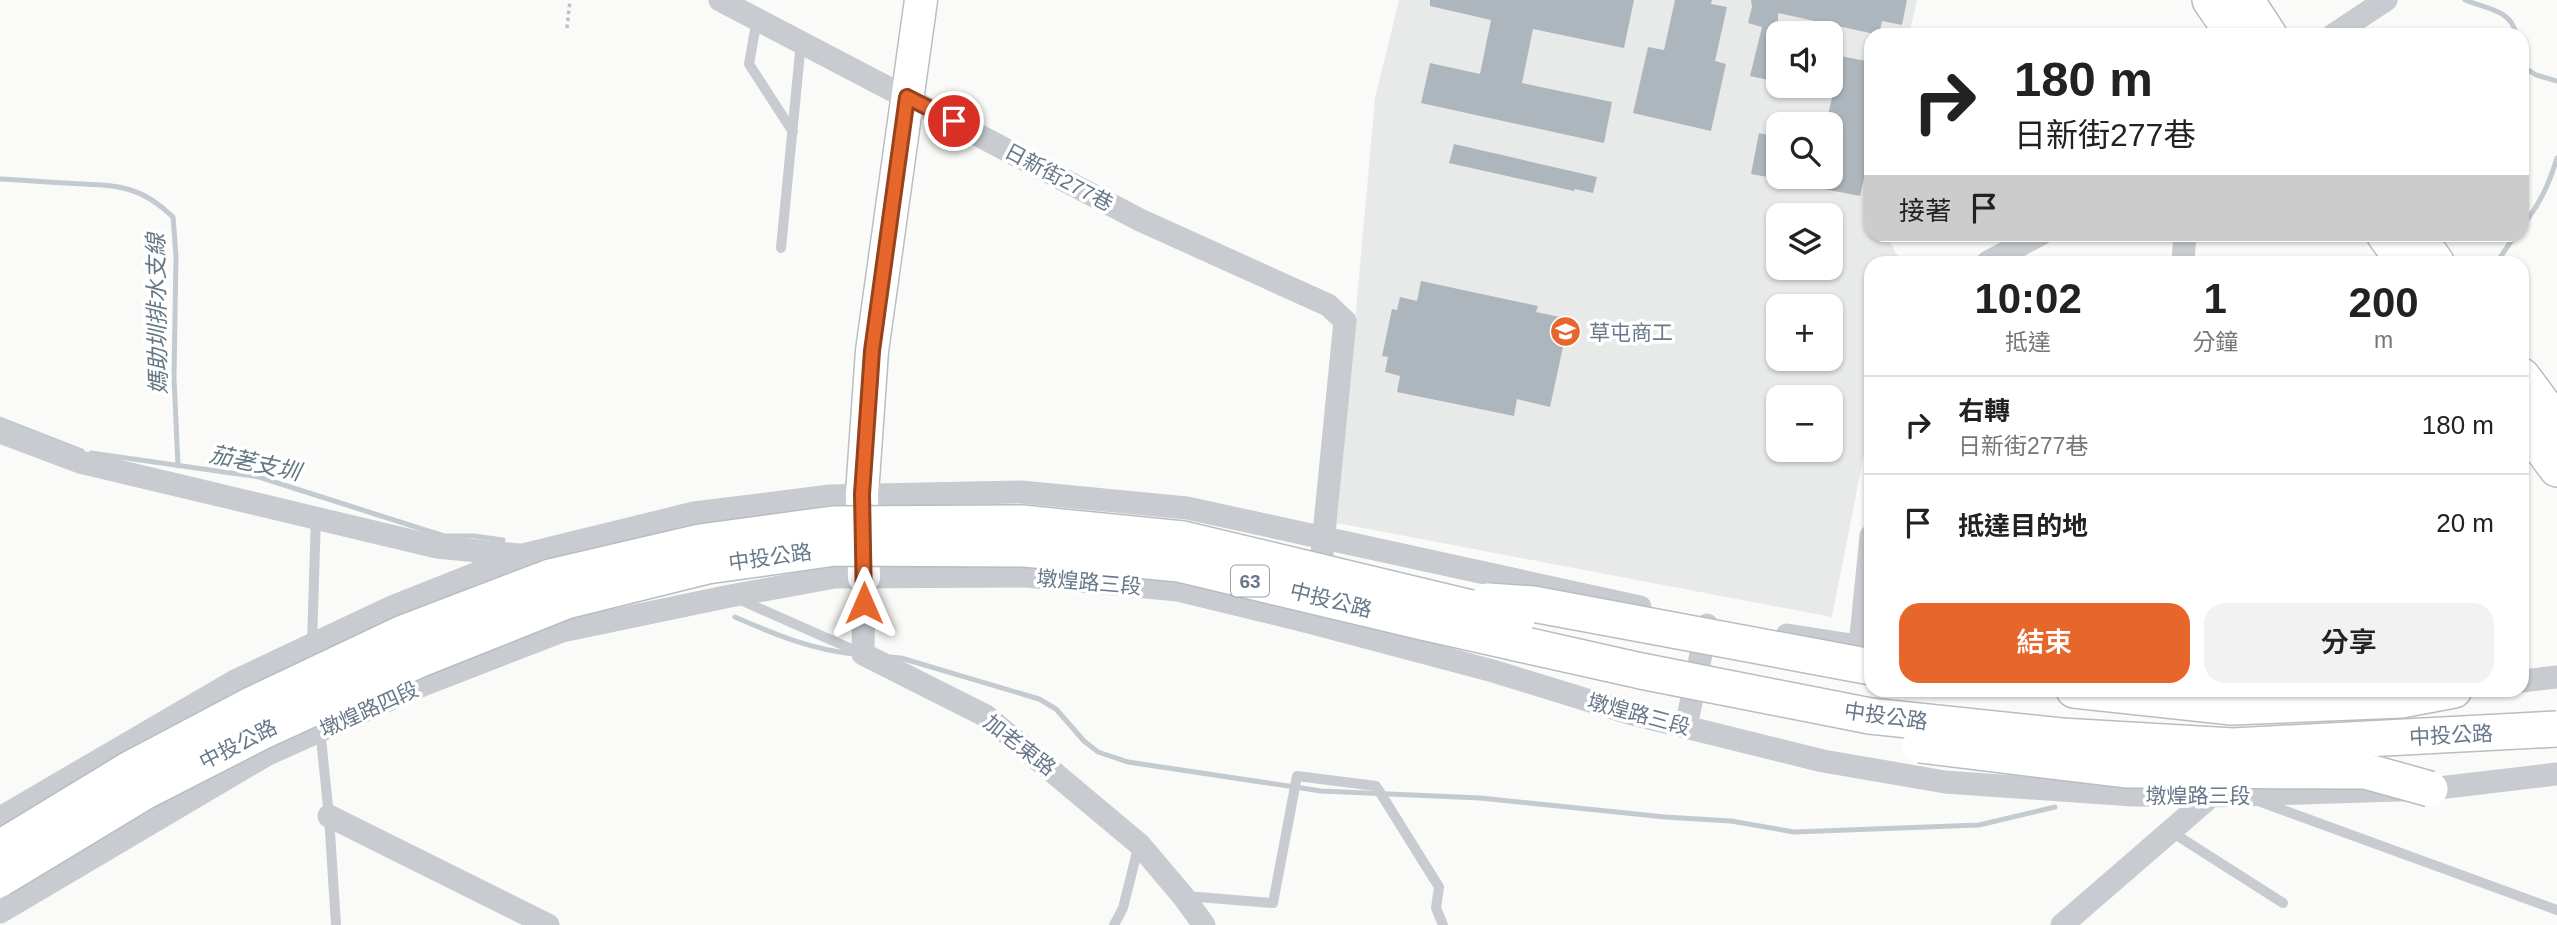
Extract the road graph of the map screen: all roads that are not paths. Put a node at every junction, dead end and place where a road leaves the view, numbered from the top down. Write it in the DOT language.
graph roads {
  1 [pos="720,0"];
  2 [pos="921,0"];
  3 [pos="2210,0"];
  4 [pos="2246,0"];
  5 [pos="2386,0"];
  6 [pos="757,19"];
  7 [pos="2229,28"];
  8 [pos="2264,28"];
  9 [pos="2344,28"];
  10 [pos="802,42"];
  11 [pos="907,97"];
  12 [pos="793,132"];
  13 [pos="2026,242"];
  14 [pos="781,247"];
  15 [pos="2000,256"];
  16 [pos="2529,387"];
  17 [pos="2546,415"];
  18 [pos="0,432"];
  19 [pos="2557,469"];
  20 [pos="862,494"];
  21 [pos="316,516"];
  22 [pos="1324,540"];
  23 [pos="523,555"];
  24 [pos="864,577"];
  25 [pos="730,596"];
  26 [pos="697,603"];
  27 [pos="1417,608"];
  28 [pos="1309,622"];
  29 [pos="1707,622"];
  30 [pos="313,649"];
  31 [pos="1864,652"];
  32 [pos="1864,653"];
  33 [pos="863,654"];
  34 [pos="2557,667"];
  35 [pos="314,668"];
  36 [pos="2538,679"];
  37 [pos="1864,693"];
  38 [pos="1896,697"];
  39 [pos="2143,697"];
  40 [pos="2417,697"];
  41 [pos="2557,708"];
  42 [pos="1686,727"];
  43 [pos="2557,729"];
  44 [pos="320,731"];
  45 [pos="2557,774"];
  46 [pos="2430,789"];
  47 [pos="2242,795"];
  48 [pos="2211,796"];
  49 [pos="329,816"];
  50 [pos="0,818"];
  51 [pos="2170,831"];
  52 [pos="1139,844"];
  53 [pos="0,848"];
  54 [pos="0,879"];
  55 [pos="1183,896"];
  56 [pos="2283,903"];
  57 [pos="2557,910"];
  58 [pos="0,912"];
  59 [pos="336,925"];
  60 [pos="548,925"];
  61 [pos="1114,925"];
  62 [pos="1203,925"];
  63 [pos="1443,925"];
  64 [pos="2062,925"];
  1 -- 6 [label="street, 日新街277巷"];
  2 -- 11 [label="street"];
  3 -- 7 [label="main road"];
  4 -- 8 [label="main road"];
  5 -- 9 [label="street"];
  6 -- 10 [label="street, 日新街277巷"];
  6 -- 12 [label="lane"];
  10 -- 11 [label="street, 日新街277巷"];
  10 -- 12 [label="lane"];
  11 -- 20 [label="street"];
  11 -- 22 [label="street, 日新街277巷"];
  12 -- 14 [label="lane"];
  13 -- 15 [label="street"];
  16 -- 17 [label="main road"];
  17 -- 19 [label="main road"];
  18 -- 21 [label="street"];
  20 -- 22 [label="street"];
  20 -- 23 [label="street"];
  20 -- 24 [label="street"];
  21 -- 23 [label="street"];
  21 -- 30 [label="lane"];
  22 -- 28 [label="street"];
  22 -- 29 [label="street"];
  23 -- 26 [label="street"];
  23 -- 30 [label="street"];
  24 -- 25 [label="street, 墩煌路三段"];
  24 -- 28 [label="street, 墩煌路三段"];
  24 -- 33 [label="street"];
  25 -- 26 [label="street, 墩煌路四段"];
  25 -- 33 [label="lane"];
  26 -- 44 [label="street, 墩煌路四段"];
  27 -- 32 [label="main road, bridge"];
  27 -- 37 [label="main road, 中投公路 / 63, bridge"];
  27 -- 43 [label="main road, 中投公路 / 63, bridge"];
  27 -- 46 [label="main road, bridge"];
  27 -- 53 [label="main road, 中投公路 / 63, bridge"];
  27 -- 54 [label="main road, 中投公路 / 63, bridge"];
  28 -- 42 [label="street, 墩煌路三段"];
  29 -- 31 [label="street"];
  29 -- 42 [label="street"];
  30 -- 50 [label="street"];
  33 -- 52 [label="street, 加老東路"];
  34 -- 36 [label="street"];
  35 -- 44 [label="lane"];
  38 -- 41 [label="main road, 中投公路 / 63, bridge"];
  39 -- 40 [label="main road"];
  42 -- 48 [label="street, 墩煌路三段"];
  44 -- 49 [label="lane"];
  44 -- 58 [label="street, 墩煌路四段"];
  45 -- 46 [label="street, 墩煌路三段"];
  46 -- 47 [label="street, 墩煌路三段"];
  47 -- 48 [label="street, 墩煌路三段"];
  47 -- 57 [label="lane"];
  48 -- 51 [label="street"];
  49 -- 59 [label="lane"];
  49 -- 60 [label="street"];
  51 -- 56 [label="lane"];
  51 -- 64 [label="street"];
  52 -- 55 [label="street, 加老東路"];
  52 -- 61 [label="lane"];
  55 -- 62 [label="street, 加老東路"];
  55 -- 63 [label="lane"];
}
